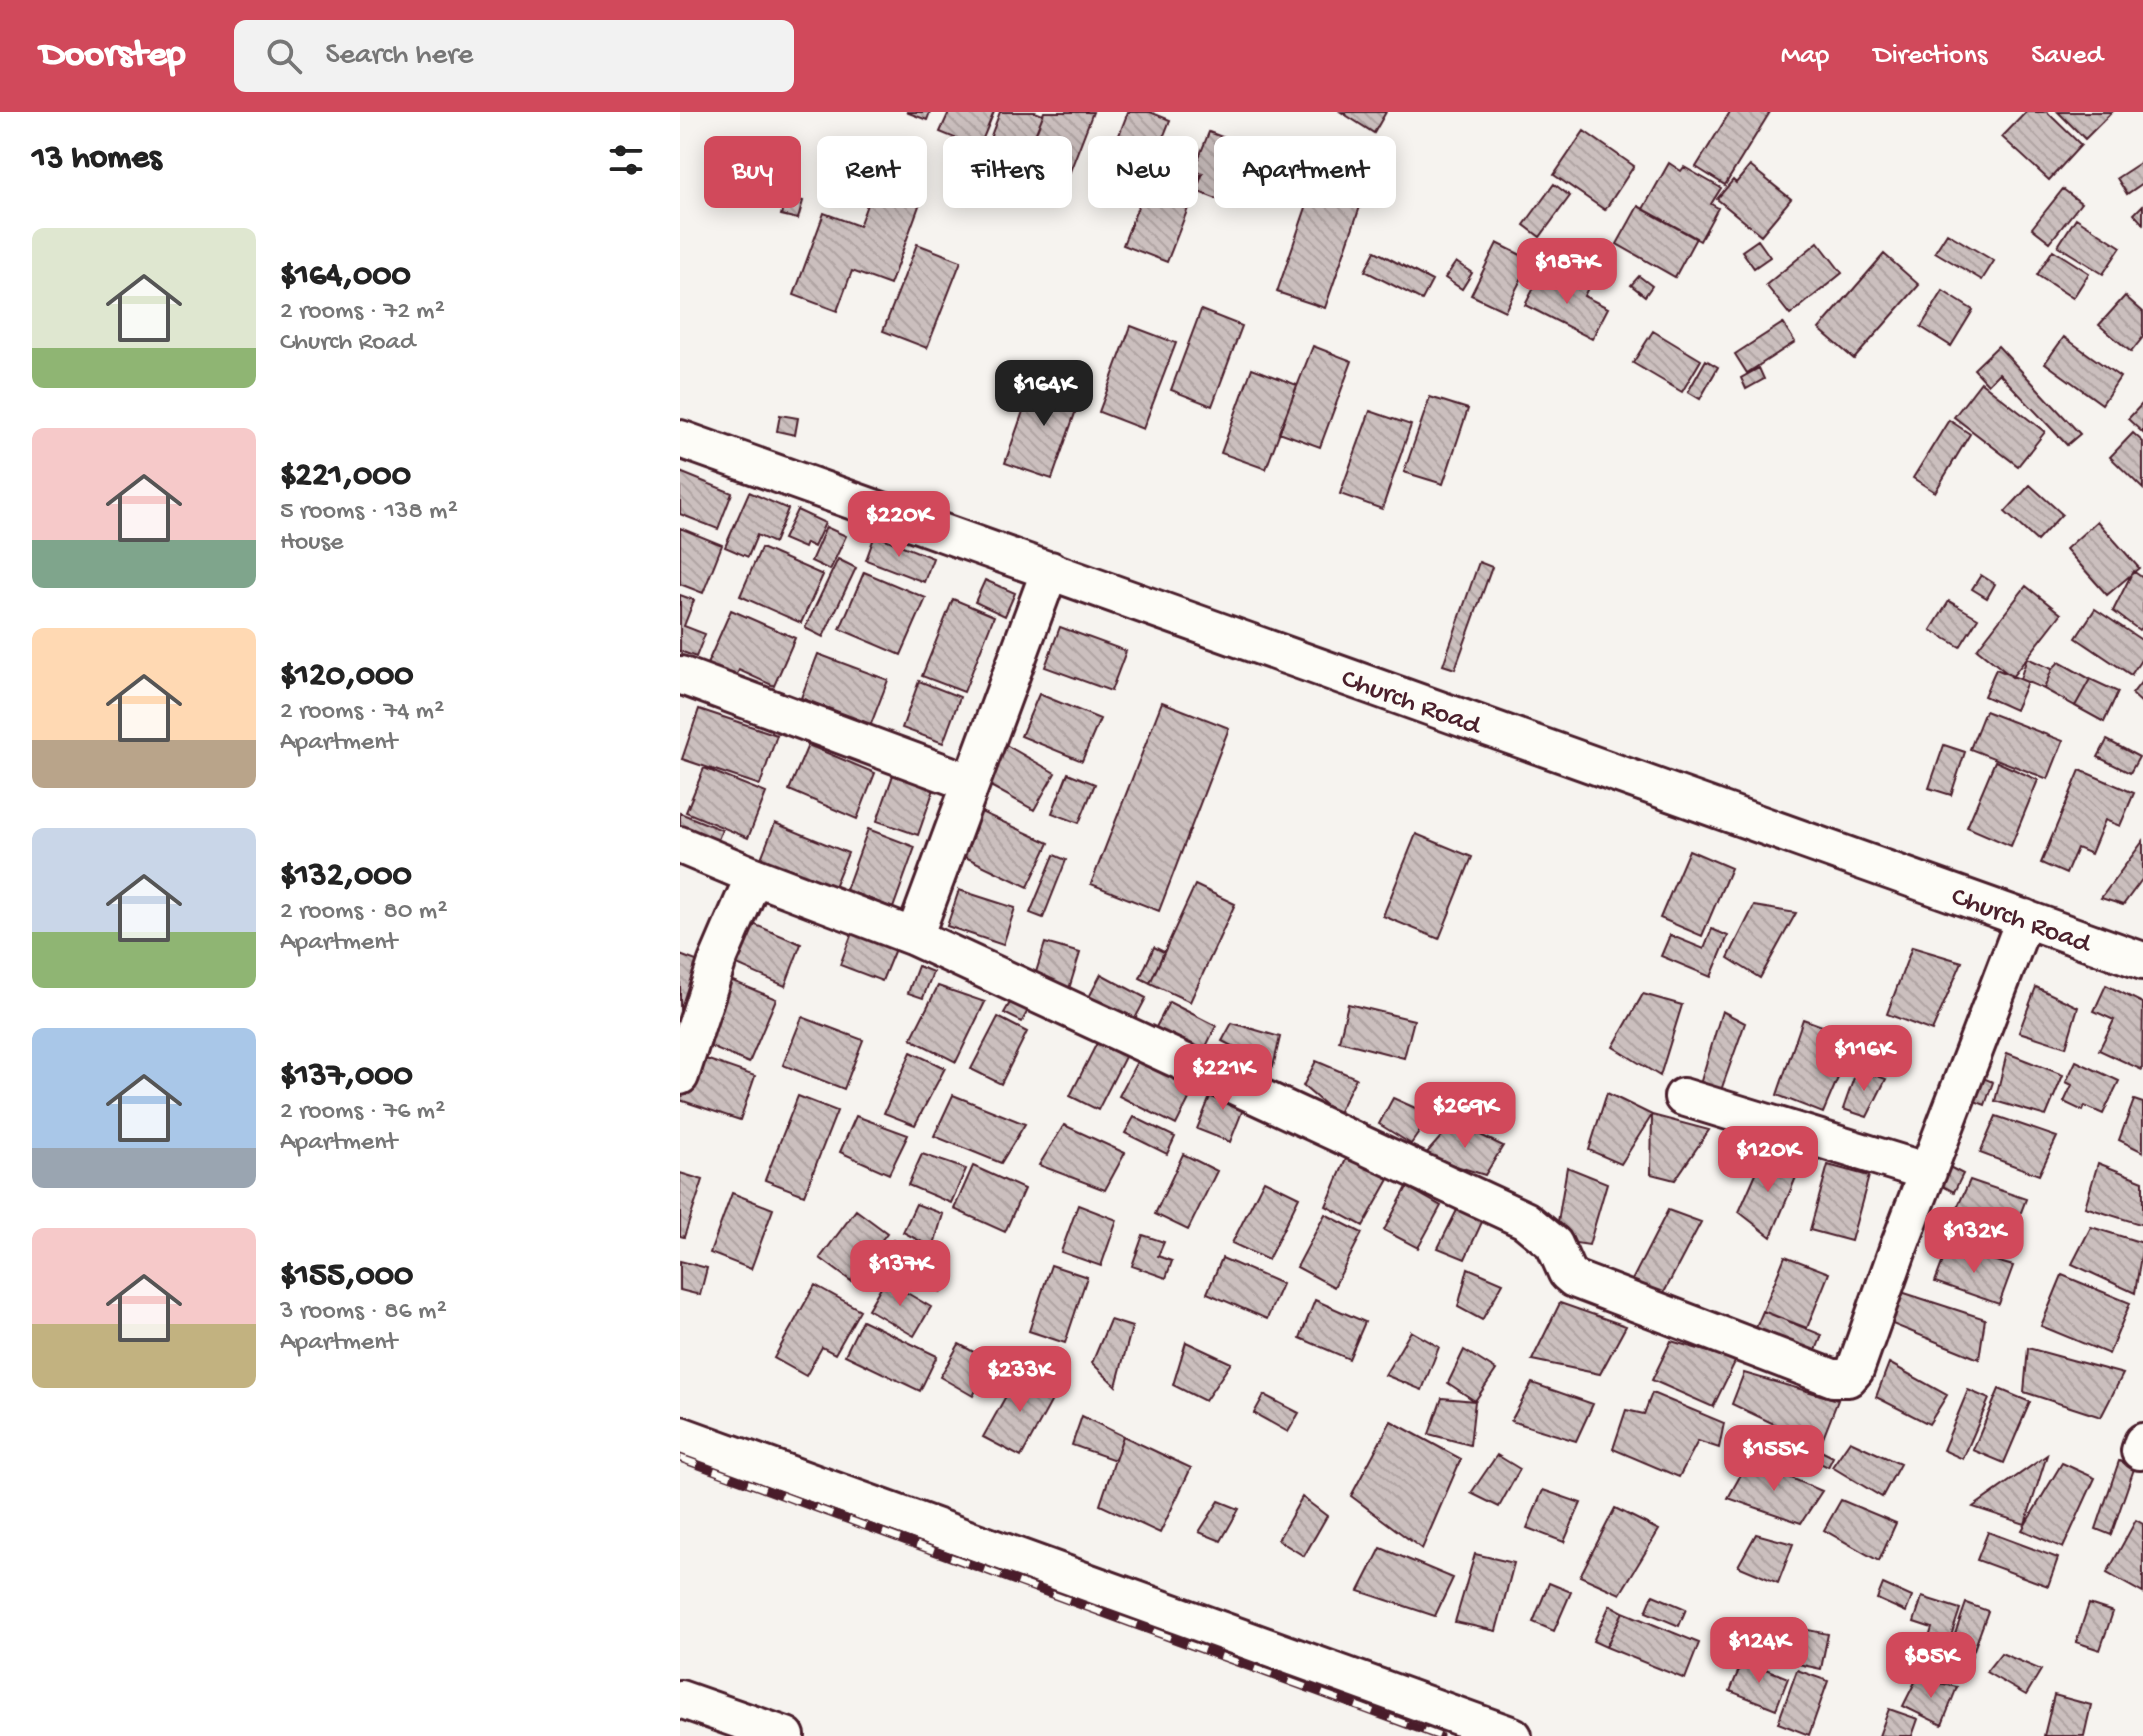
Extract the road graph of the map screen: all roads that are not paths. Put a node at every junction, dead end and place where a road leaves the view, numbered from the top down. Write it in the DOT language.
graph roads {
  1 [pos="680,439"];
  2 [pos="1050,570"];
  3 [pos="680,675"];
  4 [pos="971,783"];
  5 [pos="680,845"];
  6 [pos="754,876"];
  7 [pos="2025,918"];
  8 [pos="914,937"];
  9 [pos="2143,961"];
  10 [pos="680,1076"];
  11 [pos="1683,1097"];
  12 [pos="1928,1172"];
  13 [pos="680,1435"];
  14 [pos="680,1699"];
  15 [pos="786,1736"];
  16 [pos="1513,1736"];
  1 -- 2 [label="street, Church Road"];
  2 -- 4 [label="street"];
  2 -- 7 [label="street, Church Road"];
  3 -- 4 [label="street"];
  4 -- 8 [label="street"];
  5 -- 6 [label="street"];
  6 -- 8 [label="street"];
  6 -- 10 [label="street"];
  7 -- 9 [label="street, Church Road"];
  7 -- 12 [label="street"];
  8 -- 12 [label="street"];
  11 -- 12 [label="street"];
  13 -- 16 [label="street"];
  14 -- 15 [label="street"];
}
